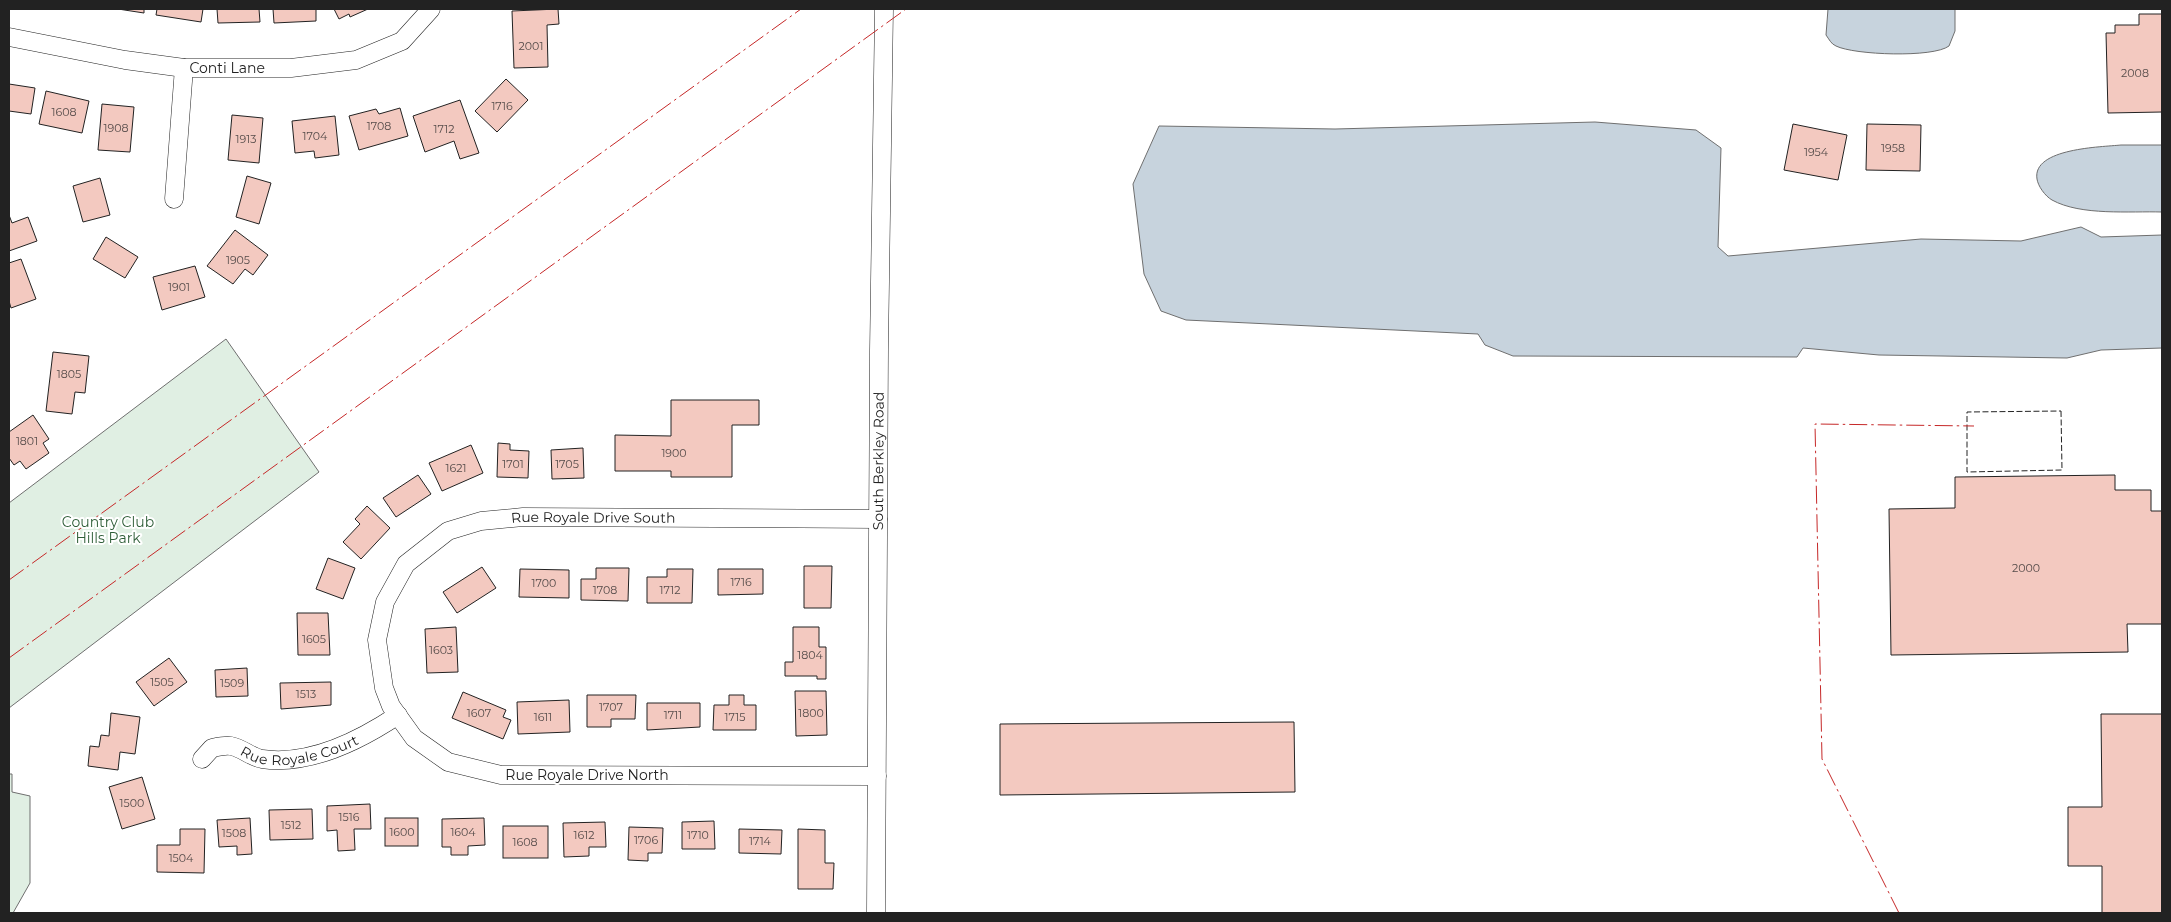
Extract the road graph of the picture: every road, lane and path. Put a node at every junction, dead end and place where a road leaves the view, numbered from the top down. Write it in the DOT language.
graph roads {
  1 [pos="431,9"];
  2 [pos="884,9"];
  3 [pos="9,37"];
  4 [pos="184,68"];
  5 [pos="174,199"];
  6 [pos="878,519"];
  7 [pos="377,640"];
  8 [pos="398,715"];
  9 [pos="202,759"];
  10 [pos="877,776"];
  11 [pos="876,913"];
  1 -- 4 [label="street, Conti Lane"];
  2 -- 6 [label="street, South Berkley Road"];
  3 -- 4 [label="street, Conti Lane"];
  4 -- 5 [label="street"];
  6 -- 7 [label="street, Rue Royale Drive South"];
  6 -- 10 [label="street, South Berkley Road"];
  7 -- 8 [label="street, Rue Royale Drive North"];
  8 -- 9 [label="street, Rue Royale Court"];
  8 -- 10 [label="street, Rue Royale Drive North"];
  10 -- 11 [label="street, South Berkley Road"];
}
